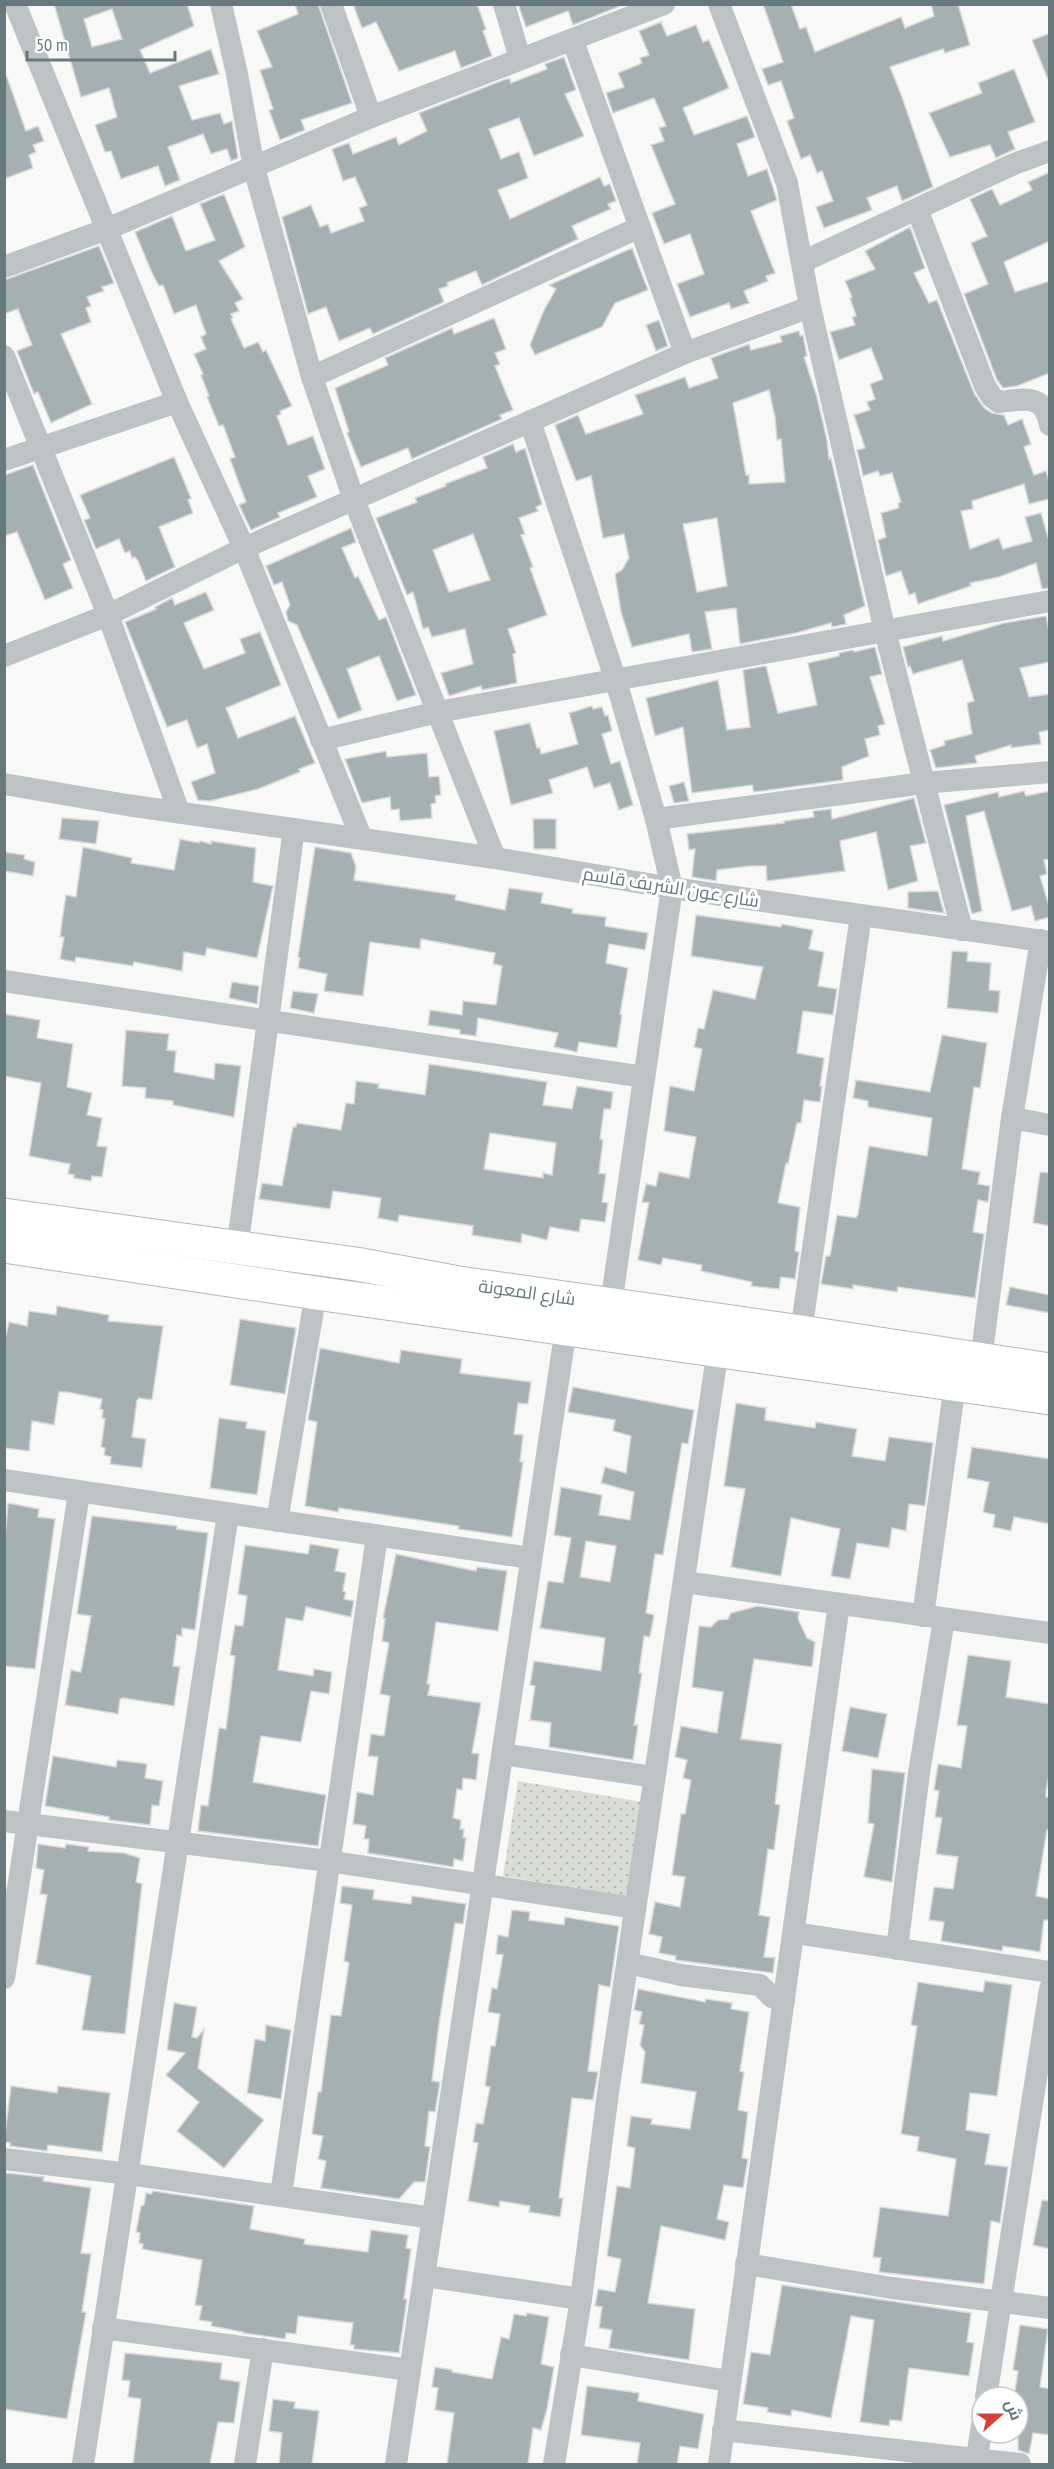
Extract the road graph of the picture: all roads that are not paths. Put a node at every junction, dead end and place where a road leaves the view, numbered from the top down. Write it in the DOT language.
graph roads {
  1 [pos="15,4"];
  2 [pos="221,4"];
  3 [pos="331,4"];
  4 [pos="504,4"];
  5 [pos="664,4"];
  6 [pos="719,4"];
  7 [pos="573,41"];
  8 [pos="520,59"];
  9 [pos="371,117"];
  10 [pos="1050,151"];
  11 [pos="254,168"];
  12 [pos="917,209"];
  13 [pos="640,227"];
  14 [pos="107,229"];
  15 [pos="802,262"];
  16 [pos="4,267"];
  17 [pos="810,307"];
  18 [pos="685,353"];
  19 [pos="4,356"];
  20 [pos="312,377"];
  21 [pos="177,402"];
  22 [pos="530,421"];
  23 [pos="1050,424"];
  24 [pos="41,446"];
  25 [pos="4,460"];
  26 [pos="354,500"];
  27 [pos="244,548"];
  28 [pos="1050,601"];
  29 [pos="108,615"];
  30 [pos="885,630"];
  31 [pos="4,656"];
  32 [pos="616,681"];
  33 [pos="438,712"];
  34 [pos="321,740"];
  35 [pos="1050,772"];
  36 [pos="924,783"];
  37 [pos="4,784"];
  38 [pos="179,812"];
  39 [pos="656,819"];
  40 [pos="294,829"];
  41 [pos="361,837"];
  42 [pos="495,858"];
  43 [pos="672,888"];
  44 [pos="861,915"];
  45 [pos="962,930"];
  46 [pos="1045,941"];
  47 [pos="4,981"];
  48 [pos="268,1021"];
  49 [pos="644,1077"];
  50 [pos="1012,1118"];
  51 [pos="1050,1125"];
  52 [pos="4,1215"];
  53 [pos="4,1246"];
  54 [pos="237,1249"];
  55 [pos="316,1293"];
  56 [pos="611,1304"];
  57 [pos="566,1328"];
  58 [pos="801,1332"];
  59 [pos="718,1349"];
  60 [pos="981,1360"];
  61 [pos="1050,1370"];
  62 [pos="955,1384"];
  63 [pos="1050,1398"];
  64 [pos="4,1480"];
  65 [pos="79,1493"];
  66 [pos="228,1514"];
  67 [pos="277,1521"];
  68 [pos="377,1536"];
  69 [pos="530,1558"];
  70 [pos="684,1582"];
  71 [pos="840,1604"];
  72 [pos="933,1617"];
  73 [pos="1050,1633"];
  74 [pos="503,1754"];
  75 [pos="654,1777"];
  76 [pos="4,1821"];
  77 [pos="27,1824"];
  78 [pos="178,1843"];
  79 [pos="328,1861"];
  80 [pos="483,1886"];
  81 [pos="636,1908"];
  82 [pos="795,1933"];
  83 [pos="897,1949"];
  84 [pos="628,1964"];
  85 [pos="1050,1972"];
  86 [pos="4,1978"];
  87 [pos="1050,1989"];
  88 [pos="784,2001"];
  89 [pos="4,2159"];
  90 [pos="129,2174"];
  91 [pos="281,2195"];
  92 [pos="433,2218"];
  93 [pos="746,2264"];
  94 [pos="425,2276"];
  95 [pos="580,2299"];
  96 [pos="1000,2301"];
  97 [pos="1050,2308"];
  98 [pos="104,2328"];
  99 [pos="263,2349"];
  100 [pos="572,2355"];
  101 [pos="410,2370"];
  102 [pos="729,2381"];
  103 [pos="988,2385"];
  104 [pos="723,2430"];
  105 [pos="979,2445"];
  106 [pos="977,2462"];
  107 [pos="83,2464"];
  108 [pos="245,2464"];
  109 [pos="396,2464"];
  110 [pos="554,2464"];
  111 [pos="719,2464"];
  112 [pos="1020,2464"];
  1 -- 14 [label="street"];
  2 -- 11 [label="street"];
  3 -- 9 [label="street"];
  4 -- 8 [label="street"];
  5 -- 7 [label="street"];
  6 -- 15 [label="street"];
  7 -- 8 [label="street"];
  7 -- 13 [label="street"];
  8 -- 9 [label="street"];
  9 -- 11 [label="street"];
  10 -- 12 [label="street"];
  11 -- 14 [label="street"];
  11 -- 20 [label="street"];
  12 -- 15 [label="street"];
  12 -- 23 [label="street"];
  13 -- 18 [label="street"];
  13 -- 20 [label="street"];
  14 -- 16 [label="street"];
  14 -- 21 [label="street"];
  15 -- 17 [label="street"];
  17 -- 18 [label="street"];
  17 -- 30 [label="street"];
  18 -- 22 [label="street"];
  19 -- 24 [label="street"];
  20 -- 26 [label="street"];
  21 -- 24 [label="street"];
  21 -- 27 [label="street"];
  22 -- 26 [label="street"];
  22 -- 32 [label="street"];
  24 -- 25 [label="street"];
  24 -- 29 [label="street"];
  26 -- 27 [label="street"];
  26 -- 33 [label="street"];
  27 -- 29 [label="street"];
  27 -- 34 [label="street"];
  28 -- 30 [label="street"];
  29 -- 31 [label="street"];
  29 -- 38 [label="street"];
  30 -- 32 [label="street"];
  30 -- 36 [label="street"];
  32 -- 33 [label="street"];
  32 -- 39 [label="street"];
  33 -- 34 [label="street"];
  33 -- 42 [label="street"];
  34 -- 41 [label="street"];
  35 -- 36 [label="street"];
  36 -- 39 [label="street"];
  36 -- 45 [label="street"];
  37 -- 38 [label="street, شارع عون الشريف قاسم"];
  38 -- 40 [label="street, شارع عون الشريف قاسم"];
  39 -- 43 [label="street"];
  40 -- 41 [label="street, شارع عون الشريف قاسم"];
  40 -- 48 [label="street"];
  41 -- 42 [label="street, شارع عون الشريف قاسم"];
  42 -- 43 [label="street, شارع عون الشريف قاسم"];
  43 -- 44 [label="street, شارع عون الشريف قاسم"];
  43 -- 49 [label="street"];
  44 -- 45 [label="street, شارع عون الشريف قاسم"];
  44 -- 58 [label="street"];
  45 -- 46 [label="street, شارع عون الشريف قاسم"];
  46 -- 50 [label="street"];
  47 -- 48 [label="street"];
  48 -- 49 [label="street"];
  48 -- 54 [label="street"];
  49 -- 56 [label="street"];
  50 -- 51 [label="street"];
  50 -- 60 [label="street"];
  52 -- 54 [label="highway, شارع المعونة"];
  53 -- 55 [label="highway, شارع المعونة"];
  54 -- 56 [label="highway, شارع المعونة"];
  55 -- 57 [label="highway, شارع المعونة"];
  55 -- 67 [label="street"];
  56 -- 58 [label="highway, شارع المعونة"];
  57 -- 59 [label="highway, شارع المعونة"];
  57 -- 69 [label="street"];
  58 -- 60 [label="highway, شارع المعونة"];
  59 -- 62 [label="highway, شارع المعونة"];
  59 -- 70 [label="street"];
  60 -- 61 [label="highway, شارع المعونة"];
  62 -- 63 [label="highway, شارع المعونة"];
  62 -- 72 [label="street"];
  64 -- 65 [label="street"];
  65 -- 66 [label="street"];
  65 -- 77 [label="street"];
  66 -- 67 [label="street"];
  66 -- 78 [label="street"];
  67 -- 68 [label="street"];
  68 -- 69 [label="street"];
  68 -- 79 [label="street"];
  69 -- 74 [label="street"];
  70 -- 71 [label="street"];
  70 -- 75 [label="street"];
  71 -- 72 [label="street"];
  71 -- 82 [label="street"];
  72 -- 73 [label="street"];
  72 -- 83 [label="street"];
  74 -- 75 [label="street"];
  74 -- 80 [label="street"];
  75 -- 81 [label="street"];
  76 -- 77 [label="street"];
  77 -- 78 [label="street"];
  77 -- 86 [label="street"];
  78 -- 79 [label="street"];
  78 -- 90 [label="street"];
  79 -- 80 [label="street"];
  79 -- 91 [label="street"];
  80 -- 81 [label="street"];
  80 -- 92 [label="street"];
  81 -- 84 [label="street"];
  82 -- 83 [label="street"];
  82 -- 88 [label="street"];
  83 -- 85 [label="street"];
  84 -- 88 [label="street"];
  84 -- 95 [label="street"];
  87 -- 96 [label="street"];
  88 -- 93 [label="street"];
  89 -- 90 [label="street"];
  90 -- 91 [label="street"];
  90 -- 98 [label="street"];
  91 -- 92 [label="street"];
  92 -- 94 [label="street"];
  93 -- 96 [label="street"];
  93 -- 102 [label="street"];
  94 -- 95 [label="street"];
  94 -- 101 [label="street"];
  95 -- 100 [label="street"];
  96 -- 97 [label="street"];
  96 -- 103 [label="street"];
  98 -- 99 [label="street"];
  98 -- 107 [label="street"];
  99 -- 101 [label="street"];
  99 -- 108 [label="street"];
  100 -- 102 [label="street"];
  100 -- 110 [label="street"];
  101 -- 109 [label="street"];
  102 -- 104 [label="street"];
  104 -- 106 [label="street"];
  104 -- 111 [label="street"];
  105 -- 106 [label="street"];
  106 -- 112 [label="street"];
}
